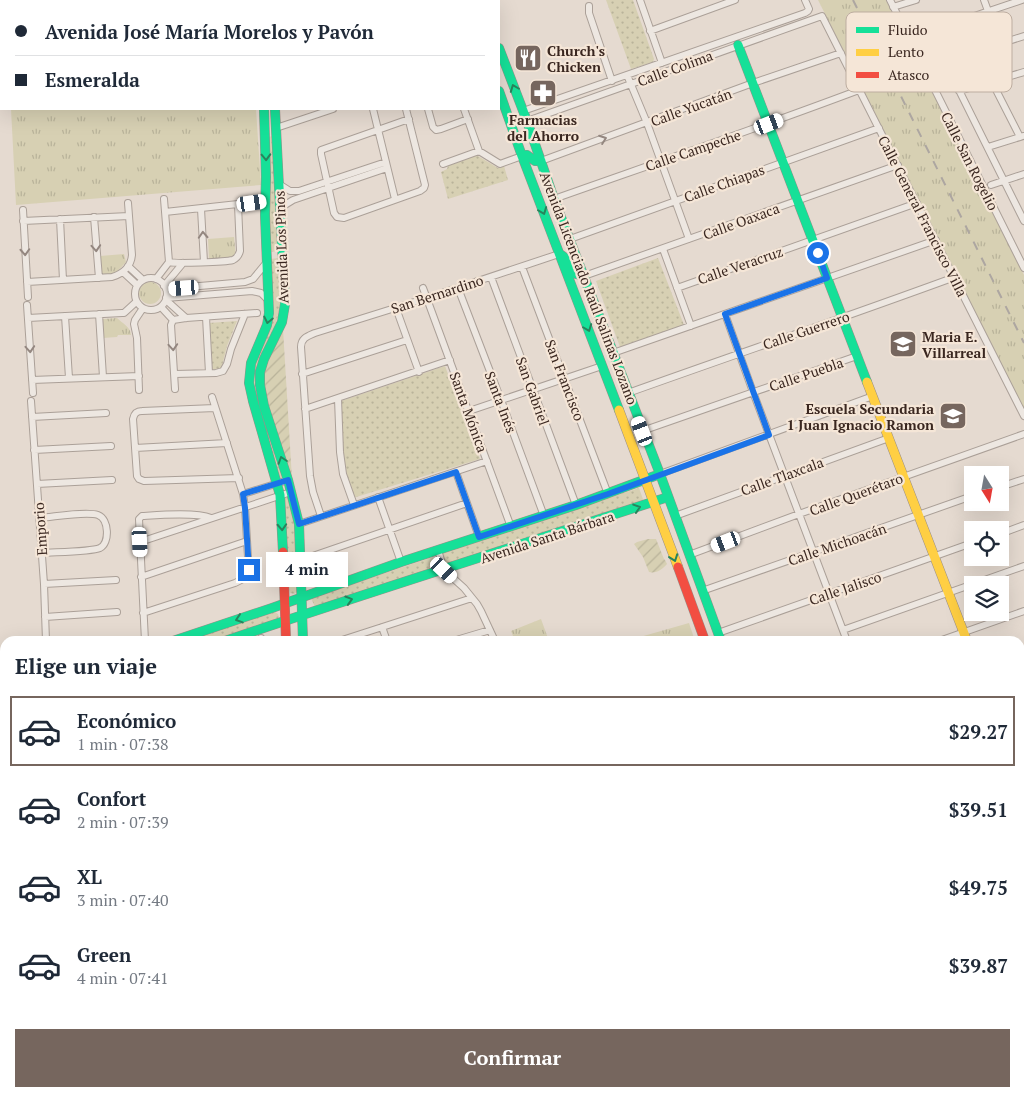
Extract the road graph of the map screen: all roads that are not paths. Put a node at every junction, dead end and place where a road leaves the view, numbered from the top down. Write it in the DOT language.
graph roads {
  1 [pos="640,0"];
  2 [pos="735,0"];
  3 [pos="805,0"];
  4 [pos="890,0"];
  5 [pos="916,0"];
  6 [pos="984,0"];
  7 [pos="1022,0"];
  8 [pos="589,6"];
  9 [pos="893,7"];
  10 [pos="988,11"];
  11 [pos="896,12"];
  12 [pos="985,12"];
  13 [pos="822,16"];
  14 [pos="650,31"];
  15 [pos="1024,36"];
  16 [pos="1012,40"];
  17 [pos="738,45"];
  18 [pos="500,51"];
  19 [pos="841,53"];
  20 [pos="846,63"];
  21 [pos="662,64"];
  22 [pos="1024,72"];
  23 [pos="628,76"];
  24 [pos="1012,76"];
  25 [pos="612,81"];
  26 [pos="753,83"];
  27 [pos="631,84"];
  28 [pos="854,92"];
  29 [pos="860,92"];
  30 [pos="936,92"];
  31 [pos="960,92"];
  32 [pos="998,92"];
  33 [pos="500,94"];
  34 [pos="264,110"];
  35 [pos="275,110"];
  36 [pos="330,110"];
  37 [pos="373,110"];
  38 [pos="406,110"];
  39 [pos="428,110"];
  40 [pos="464,110"];
  41 [pos="523,112"];
  42 [pos="409,118"];
  43 [pos="468,119"];
  44 [pos="527,121"];
  45 [pos="646,123"];
  46 [pos="769,124"];
  47 [pos="276,128"];
  48 [pos="879,128"];
  49 [pos="378,129"];
  50 [pos="265,132"];
  51 [pos="1022,136"];
  52 [pos="988,147"];
  53 [pos="479,151"];
  54 [pos="522,156"];
  55 [pos="541,161"];
  56 [pos="661,161"];
  57 [pos="783,162"];
  58 [pos="443,164"];
  59 [pos="387,165"];
  60 [pos="898,165"];
  61 [pos="1024,174"];
  62 [pos="1004,181"];
  63 [pos="279,184"];
  64 [pos="533,184"];
  65 [pos="327,185"];
  66 [pos="990,185"];
  67 [pos="395,199"];
  68 [pos="554,199"];
  69 [pos="164,200"];
  70 [pos="675,200"];
  71 [pos="798,200"];
  72 [pos="265,201"];
  73 [pos="128,203"];
  74 [pos="917,203"];
  75 [pos="238,204"];
  76 [pos="201,208"];
  77 [pos="280,208"];
  78 [pos="23,210"];
  79 [pos="165,212"];
  80 [pos="1022,213"];
  81 [pos="129,216"];
  82 [pos="94,217"];
  83 [pos="60,219"];
  84 [pos="23,221"];
  85 [pos="1024,221"];
  86 [pos="570,239"];
  87 [pos="689,239"];
  88 [pos="813,240"];
  89 [pos="936,240"];
  90 [pos="663,249"];
  91 [pos="283,254"];
  92 [pos="559,254"];
  93 [pos="267,259"];
  94 [pos="168,262"];
  95 [pos="204,262"];
  96 [pos="183,263"];
  97 [pos="128,266"];
  98 [pos="522,267"];
  99 [pos="1024,268"];
  100 [pos="123,272"];
  101 [pos="584,276"];
  102 [pos="491,277"];
  103 [pos="955,277"];
  104 [pos="99,278"];
  105 [pos="827,278"];
  106 [pos="156,279"];
  107 [pos="63,280"];
  108 [pos="143,280"];
  109 [pos="27,282"];
  110 [pos="137,285"];
  111 [pos="219,285"];
  112 [pos="165,287"];
  113 [pos="424,288"];
  114 [pos="458,288"];
  115 [pos="677,288"];
  116 [pos="220,293"];
  117 [pos="28,297"];
  118 [pos="427,298"];
  119 [pos="166,299"];
  120 [pos="270,301"];
  121 [pos="136,302"];
  122 [pos="27,305"];
  123 [pos="161,307"];
  124 [pos="143,308"];
  125 [pos="396,308"];
  126 [pos="257,313"];
  127 [pos="99,314"];
  128 [pos="245,314"];
  129 [pos="725,314"];
  130 [pos="65,316"];
  131 [pos="206,317"];
  132 [pos="28,318"];
  133 [pos="186,318"];
  134 [pos="842,318"];
  135 [pos="172,320"];
  136 [pos="691,326"];
  137 [pos="407,340"];
  138 [pos="613,353"];
  139 [pos="739,353"];
  140 [pos="857,356"];
  141 [pos="450,360"];
  142 [pos="602,366"];
  143 [pos="418,372"];
  144 [pos="209,373"];
  145 [pos="175,374"];
  146 [pos="302,374"];
  147 [pos="139,376"];
  148 [pos="103,377"];
  149 [pos="68,378"];
  150 [pos="564,378"];
  151 [pos="32,380"];
  152 [pos="175,389"];
  153 [pos="532,389"];
  154 [pos="139,390"];
  155 [pos="753,392"];
  156 [pos="33,393"];
  157 [pos="628,393"];
  158 [pos="873,396"];
  159 [pos="212,397"];
  160 [pos="338,399"];
  161 [pos="501,400"];
  162 [pos="31,401"];
  163 [pos="215,408"];
  164 [pos="305,409"];
  165 [pos="469,411"];
  166 [pos="106,413"];
  167 [pos="32,416"];
  168 [pos="1024,416"];
  169 [pos="642,431"];
  170 [pos="1024,434"];
  171 [pos="769,435"];
  172 [pos="889,438"];
  173 [pos="227,443"];
  174 [pos="111,446"];
  175 [pos="135,448"];
  176 [pos="34,450"];
  177 [pos="487,461"];
  178 [pos="456,472"];
  179 [pos="660,474"];
  180 [pos="785,475"];
  181 [pos="904,476"];
  182 [pos="239,478"];
  183 [pos="1024,479"];
  184 [pos="112,480"];
  185 [pos="288,480"];
  186 [pos="645,480"];
  187 [pos="277,483"];
  188 [pos="37,484"];
  189 [pos="1009,484"];
  190 [pos="291,492"];
  191 [pos="243,494"];
  192 [pos="608,494"];
  193 [pos="280,495"];
  194 [pos="378,497"];
  195 [pos="668,497"];
  196 [pos="964,499"];
  197 [pos="653,502"];
  198 [pos="467,504"];
  199 [pos="354,505"];
  200 [pos="576,505"];
  201 [pos="245,508"];
  202 [pos="799,514"];
  203 [pos="919,515"];
  204 [pos="321,516"];
  205 [pos="544,516"];
  206 [pos="675,516"];
  207 [pos="39,518"];
  208 [pos="211,518"];
  209 [pos="299,524"];
  210 [pos="511,526"];
  211 [pos="1024,526"];
  212 [pos="389,530"];
  213 [pos="1009,531"];
  214 [pos="479,537"];
  215 [pos="247,541"];
  216 [pos="140,542"];
  217 [pos="964,547"];
  218 [pos="438,550"];
  219 [pos="813,552"];
  220 [pos="42,553"];
  221 [pos="689,555"];
  222 [pos="936,556"];
  223 [pos="301,560"];
  224 [pos="401,562"];
  225 [pos="1024,566"];
  226 [pos="444,570"];
  227 [pos="141,577"];
  228 [pos="116,580"];
  229 [pos="44,584"];
  230 [pos="702,591"];
  231 [pos="949,593"];
  232 [pos="829,594"];
  233 [pos="302,598"];
  234 [pos="472,598"];
  235 [pos="285,604"];
  236 [pos="272,608"];
  237 [pos="1024,611"];
  238 [pos="117,612"];
  239 [pos="143,612"];
  240 [pos="302,615"];
  241 [pos="45,617"];
  242 [pos="281,622"];
  243 [pos="382,627"];
  244 [pos="490,630"];
  245 [pos="843,630"];
  246 [pos="46,636"];
  247 [pos="145,636"];
  248 [pos="188,636"];
  249 [pos="240,636"];
  250 [pos="285,636"];
  251 [pos="303,636"];
  252 [pos="354,636"];
  253 [pos="385,636"];
  254 [pos="470,636"];
  255 [pos="493,636"];
  256 [pos="703,636"];
  257 [pos="720,636"];
  258 [pos="723,636"];
  259 [pos="845,636"];
  260 [pos="966,636"];
  261 [pos="968,636"];
  1 -- 14 [label="street"];
  2 -- 14 [label="street"];
  3 -- 21 [label="street"];
  4 -- 9 [label="street, Calle San Rogelio"];
  5 -- 9 [label="street"];
  6 -- 10 [label="street"];
  7 -- 10 [label="street"];
  8 -- 25 [label="street"];
  9 -- 11 [label="street, Calle San Rogelio"];
  10 -- 12 [label="street"];
  13 -- 17 [label="street, Calle Colima"];
  13 -- 19 [label="street, Calle General Francisco Villa"];
  14 -- 21 [label="street"];
  15 -- 16 [label="street"];
  17 -- 26 [label="street"];
  17 -- 27 [label="street, Calle Colima"];
  41 -- 18 [label="street, Avenida Licenciado Raúl Salinas Lozano, one-way"];
  19 -- 20 [label="street, Calle General Francisco Villa"];
  19 -- 26 [label="street, Calle Yucatán"];
  21 -- 23 [label="street"];
  22 -- 24 [label="street"];
  23 -- 25 [label="street"];
  23 -- 27 [label="street"];
  25 -- 41 [label="street"];
  26 -- 45 [label="street, Calle Yucatán"];
  26 -- 46 [label="street"];
  27 -- 44 [label="street, Calle Colima"];
  27 -- 45 [label="street"];
  28 -- 46 [label="street, Calle Campeche"];
  29 -- 48 [label="street, Calle General Francisco Villa"];
  30 -- 99 [label="street, Calle San Rogelio"];
  31 -- 52 [label="street"];
  32 -- 51 [label="street"];
  33 -- 54 [label="street, Avenida Licenciado Raúl Salinas Lozano"];
  34 -- 50 [label="street, Avenida Los Pinos"];
  35 -- 47 [label="street, Avenida Los Pinos"];
  36 -- 47 [label="street"];
  37 -- 49 [label="street"];
  38 -- 42 [label="street"];
  39 -- 43 [label="street"];
  40 -- 43 [label="street"];
  41 -- 44 [label="street, Avenida Licenciado Raúl Salinas Lozano"];
  42 -- 49 [label="street"];
  42 -- 67 [label="street"];
  43 -- 53 [label="street"];
  44 -- 55 [label="street, Avenida Licenciado Raúl Salinas Lozano"];
  55 -- 45 [label="street, Calle Yucatán, one-way"];
  45 -- 56 [label="street"];
  46 -- 56 [label="street, Calle Campeche"];
  46 -- 57 [label="street"];
  47 -- 50 [label="street"];
  47 -- 63 [label="street, Avenida Los Pinos"];
  48 -- 57 [label="street, Calle Chiapas"];
  48 -- 60 [label="street, Calle General Francisco Villa"];
  49 -- 59 [label="street"];
  49 -- 65 [label="street"];
  50 -- 72 [label="street, Avenida Los Pinos, one-way"];
  51 -- 52 [label="street"];
  52 -- 62 [label="street"];
  53 -- 54 [label="street"];
  53 -- 58 [label="street"];
  54 -- 55 [label="street"];
  54 -- 64 [label="street, Avenida Licenciado Raúl Salinas Lozano"];
  55 -- 68 [label="street, Avenida Licenciado Raúl Salinas Lozano"];
  56 -- 68 [label="street, Calle Campeche"];
  56 -- 70 [label="street"];
  57 -- 70 [label="street, Calle Chiapas"];
  57 -- 71 [label="street"];
  59 -- 65 [label="street"];
  59 -- 67 [label="street"];
  60 -- 71 [label="street, Calle Oaxaca"];
  60 -- 74 [label="street, Calle General Francisco Villa"];
  61 -- 62 [label="street"];
  62 -- 66 [label="street"];
  62 -- 80 [label="street"];
  63 -- 65 [label="street"];
  63 -- 77 [label="street, Avenida Los Pinos"];
  64 -- 68 [label="street"];
  64 -- 92 [label="street, Avenida Licenciado Raúl Salinas Lozano, one-way"];
  65 -- 67 [label="street"];
  65 -- 77 [label="street"];
  68 -- 86 [label="street, Avenida Licenciado Raúl Salinas Lozano"];
  69 -- 79 [label="street"];
  70 -- 86 [label="street, Calle Chiapas"];
  70 -- 87 [label="street"];
  71 -- 87 [label="street, Calle Oaxaca"];
  71 -- 88 [label="street"];
  72 -- 75 [label="street"];
  72 -- 93 [label="street, Avenida Los Pinos"];
  73 -- 81 [label="street"];
  74 -- 88 [label="street, Calle Veracruz"];
  74 -- 89 [label="street, Calle General Francisco Villa"];
  75 -- 76 [label="street"];
  75 -- 95 [label="street"];
  76 -- 79 [label="street"];
  95 -- 76 [label="street, one-way"];
  77 -- 91 [label="street, Avenida Los Pinos"];
  78 -- 84 [label="street"];
  79 -- 94 [label="street"];
  80 -- 85 [label="street"];
  81 -- 82 [label="street"];
  81 -- 97 [label="street"];
  82 -- 83 [label="street"];
  82 -- 104 [label="street, one-way"];
  83 -- 84 [label="street"];
  83 -- 107 [label="street"];
  84 -- 109 [label="street, one-way"];
  86 -- 101 [label="street, Avenida Licenciado Raúl Salinas Lozano"];
  87 -- 90 [label="street, Calle Oaxaca"];
  88 -- 105 [label="street"];
  88 -- 115 [label="street, Calle Veracruz"];
  89 -- 103 [label="street, Calle General Francisco Villa"];
  89 -- 105 [label="street"];
  90 -- 101 [label="street, Calle Oaxaca"];
  90 -- 115 [label="street"];
  91 -- 93 [label="street"];
  185 -- 91 [label="street, Avenida Los Pinos, one-way"];
  92 -- 98 [label="street, San Bernardino"];
  92 -- 101 [label="street"];
  92 -- 142 [label="street, Avenida Licenciado Raúl Salinas Lozano, one-way"];
  93 -- 111 [label="street"];
  93 -- 120 [label="street, Avenida Los Pinos"];
  94 -- 96 [label="street"];
  94 -- 106 [label="street"];
  95 -- 96 [label="street"];
  96 -- 112 [label="street"];
  97 -- 100 [label="street"];
  97 -- 108 [label="street"];
  98 -- 102 [label="street, San Bernardino"];
  98 -- 150 [label="street, San Francisco"];
  100 -- 104 [label="street"];
  100 -- 110 [label="street"];
  101 -- 138 [label="street, Avenida Licenciado Raúl Salinas Lozano"];
  102 -- 114 [label="street, San Bernardino"];
  102 -- 153 [label="street, San Gabriel"];
  103 -- 134 [label="street, Calle Guerrero"];
  103 -- 168 [label="street, Calle General Francisco Villa"];
  104 -- 107 [label="street"];
  105 -- 129 [label="street"];
  105 -- 134 [label="street"];
  106 -- 108 [label="street"];
  106 -- 112 [label="street"];
  107 -- 109 [label="street"];
  108 -- 110 [label="street"];
  109 -- 117 [label="street"];
  110 -- 121 [label="street"];
  111 -- 112 [label="street"];
  111 -- 116 [label="street"];
  112 -- 119 [label="street"];
  113 -- 118 [label="street, Santa Mónica"];
  114 -- 118 [label="street, San Bernardino"];
  114 -- 161 [label="street, Santa Inés"];
  115 -- 136 [label="street"];
  116 -- 119 [label="street"];
  116 -- 120 [label="street"];
  118 -- 125 [label="street, San Bernardino"];
  118 -- 141 [label="street, Santa Mónica"];
  119 -- 123 [label="street"];
  119 -- 133 [label="street"];
  120 -- 187 [label="street, Avenida Los Pinos, one-way"];
  121 -- 124 [label="street"];
  121 -- 127 [label="street"];
  122 -- 132 [label="street"];
  123 -- 124 [label="street"];
  123 -- 135 [label="street"];
  124 -- 147 [label="street"];
  125 -- 137 [label="street"];
  125 -- 146 [label="street, San Bernardino"];
  126 -- 128 [label="street"];
  127 -- 130 [label="street"];
  127 -- 148 [label="street"];
  128 -- 131 [label="street"];
  128 -- 144 [label="street"];
  129 -- 136 [label="street"];
  129 -- 139 [label="street"];
  130 -- 132 [label="street"];
  130 -- 149 [label="street"];
  131 -- 133 [label="street"];
  131 -- 144 [label="street"];
  132 -- 151 [label="street, one-way"];
  133 -- 135 [label="street"];
  134 -- 139 [label="street, Calle Guerrero"];
  134 -- 140 [label="street"];
  135 -- 145 [label="street, one-way"];
  136 -- 138 [label="street"];
  137 -- 143 [label="street"];
  137 -- 146 [label="street"];
  138 -- 157 [label="street, Avenida Licenciado Raúl Salinas Lozano"];
  139 -- 155 [label="street"];
  139 -- 157 [label="street, Calle Guerrero"];
  140 -- 155 [label="street, Calle Puebla"];
  140 -- 158 [label="street"];
  141 -- 143 [label="street"];
  141 -- 165 [label="street, Santa Mónica"];
  142 -- 150 [label="street"];
  142 -- 186 [label="street, Avenida Licenciado Raúl Salinas Lozano"];
  143 -- 160 [label="street"];
  144 -- 145 [label="street"];
  145 -- 152 [label="street"];
  146 -- 164 [label="street"];
  147 -- 148 [label="street"];
  147 -- 154 [label="street"];
  148 -- 149 [label="street"];
  149 -- 151 [label="street"];
  150 -- 153 [label="street"];
  150 -- 192 [label="street, San Francisco"];
  151 -- 156 [label="street"];
  153 -- 161 [label="street"];
  153 -- 200 [label="street, San Gabriel"];
  155 -- 169 [label="street, Calle Puebla"];
  155 -- 171 [label="street"];
  157 -- 169 [label="street, Avenida Licenciado Raúl Salinas Lozano"];
  158 -- 171 [label="street"];
  158 -- 172 [label="street"];
  159 -- 163 [label="street"];
  160 -- 164 [label="street"];
  160 -- 199 [label="street"];
  161 -- 165 [label="street"];
  161 -- 205 [label="street, Santa Inés"];
  162 -- 167 [label="street, Emporio"];
  163 -- 173 [label="street"];
  163 -- 175 [label="street"];
  164 -- 204 [label="street"];
  165 -- 177 [label="street, Santa Mónica"];
  166 -- 167 [label="street"];
  167 -- 176 [label="street, Emporio"];
  169 -- 179 [label="street, Avenida Licenciado Raúl Salinas Lozano"];
  170 -- 181 [label="street, Calle Querétaro"];
  171 -- 179 [label="street"];
  171 -- 180 [label="street"];
  172 -- 180 [label="street, Calle Tlaxcala"];
  172 -- 181 [label="street"];
  173 -- 175 [label="street"];
  173 -- 182 [label="street"];
  174 -- 176 [label="street"];
  175 -- 182 [label="street"];
  176 -- 188 [label="street, Emporio"];
  177 -- 178 [label="street"];
  177 -- 210 [label="street, Santa Mónica"];
  178 -- 194 [label="street"];
  178 -- 198 [label="street"];
  179 -- 186 [label="street, Avenida Santa Bárbara"];
  179 -- 195 [label="street, Avenida Licenciado Raúl Salinas Lozano"];
  180 -- 202 [label="street"];
  180 -- 206 [label="street, Calle Tlaxcala"];
  181 -- 202 [label="street, Calle Querétaro"];
  181 -- 203 [label="street"];
  182 -- 191 [label="street"];
  183 -- 189 [label="street"];
  184 -- 188 [label="street"];
  185 -- 187 [label="street"];
  185 -- 190 [label="street, Avenida Los Pinos"];
  186 -- 192 [label="street, Avenida Santa Bárbara"];
  186 -- 197 [label="street, Avenida Licenciado Raúl Salinas Lozano"];
  187 -- 191 [label="street"];
  187 -- 193 [label="street, Avenida Los Pinos"];
  188 -- 207 [label="street, Emporio"];
  190 -- 193 [label="street"];
  190 -- 209 [label="street, Avenida Los Pinos"];
  191 -- 201 [label="street"];
  192 -- 200 [label="street, Avenida Santa Bárbara"];
  193 -- 201 [label="street"];
  193 -- 235 [label="street, Avenida Los Pinos, one-way"];
  194 -- 199 [label="street"];
  194 -- 212 [label="street"];
  195 -- 197 [label="street, Avenida Santa Bárbara"];
  195 -- 206 [label="street, Avenida Licenciado Raúl Salinas Lozano"];
  196 -- 203 [label="street, Calle Michoacán"];
  226 -- 197 [label="street, Avenida Santa Bárbara, one-way"];
  197 -- 256 [label="street, Avenida Licenciado Raúl Salinas Lozano, one-way"];
  198 -- 212 [label="street"];
  198 -- 214 [label="street"];
  199 -- 204 [label="street"];
  200 -- 205 [label="street, Avenida Santa Bárbara"];
  201 -- 208 [label="street"];
  201 -- 215 [label="street"];
  202 -- 219 [label="street"];
  202 -- 221 [label="street, Calle Querétaro"];
  203 -- 219 [label="street, Calle Michoacán"];
  203 -- 222 [label="street"];
  204 -- 209 [label="street"];
  205 -- 210 [label="street, Avenida Santa Bárbara"];
  206 -- 221 [label="street, Avenida Licenciado Raúl Salinas Lozano"];
  207 -- 220 [label="street, Emporio"];
  207 -- 220 [label="street"];
  208 -- 216 [label="street"];
  208 -- 216 [label="street"];
  209 -- 223 [label="street, Avenida Los Pinos"];
  210 -- 214 [label="street, Avenida Santa Bárbara"];
  211 -- 213 [label="street"];
  212 -- 223 [label="street"];
  212 -- 224 [label="street"];
  214 -- 218 [label="street, Avenida Santa Bárbara"];
  215 -- 227 [label="street"];
  215 -- 239 [label="street"];
  216 -- 227 [label="street"];
  217 -- 222 [label="street, Calle Jalisco"];
  218 -- 224 [label="street, Avenida Santa Bárbara"];
  218 -- 226 [label="street"];
  219 -- 230 [label="street, Calle Michoacán"];
  219 -- 232 [label="street"];
  220 -- 229 [label="street, Emporio"];
  221 -- 230 [label="street, Avenida Licenciado Raúl Salinas Lozano"];
  222 -- 231 [label="street"];
  222 -- 232 [label="street, Calle Jalisco"];
  223 -- 233 [label="street, Avenida Los Pinos"];
  224 -- 233 [label="street, Avenida Santa Bárbara"];
  225 -- 231 [label="street"];
  226 -- 234 [label="street"];
  240 -- 226 [label="street, Avenida Santa Bárbara, one-way"];
  227 -- 239 [label="street"];
  228 -- 229 [label="street"];
  229 -- 241 [label="street, Emporio"];
  230 -- 257 [label="street, Avenida Licenciado Raúl Salinas Lozano"];
  231 -- 245 [label="street"];
  231 -- 260 [label="street"];
  232 -- 245 [label="street"];
  232 -- 258 [label="street, Calle Jalisco"];
  233 -- 235 [label="street, Avenida Santa Bárbara"];
  233 -- 240 [label="street, Avenida Los Pinos"];
  234 -- 243 [label="street"];
  234 -- 244 [label="street"];
  235 -- 236 [label="street, Avenida Santa Bárbara"];
  235 -- 242 [label="street"];
  236 -- 242 [label="street"];
  236 -- 248 [label="street, Avenida Santa Bárbara, one-way"];
  237 -- 261 [label="street"];
  238 -- 241 [label="street"];
  239 -- 247 [label="street"];
  240 -- 242 [label="street, Avenida Santa Bárbara"];
  240 -- 251 [label="street"];
  241 -- 246 [label="street, Emporio"];
  242 -- 249 [label="street, Avenida Santa Bárbara"];
  242 -- 250 [label="street"];
  243 -- 252 [label="street"];
  243 -- 253 [label="street"];
  244 -- 254 [label="street"];
  244 -- 255 [label="street"];
  245 -- 259 [label="street"];
}
